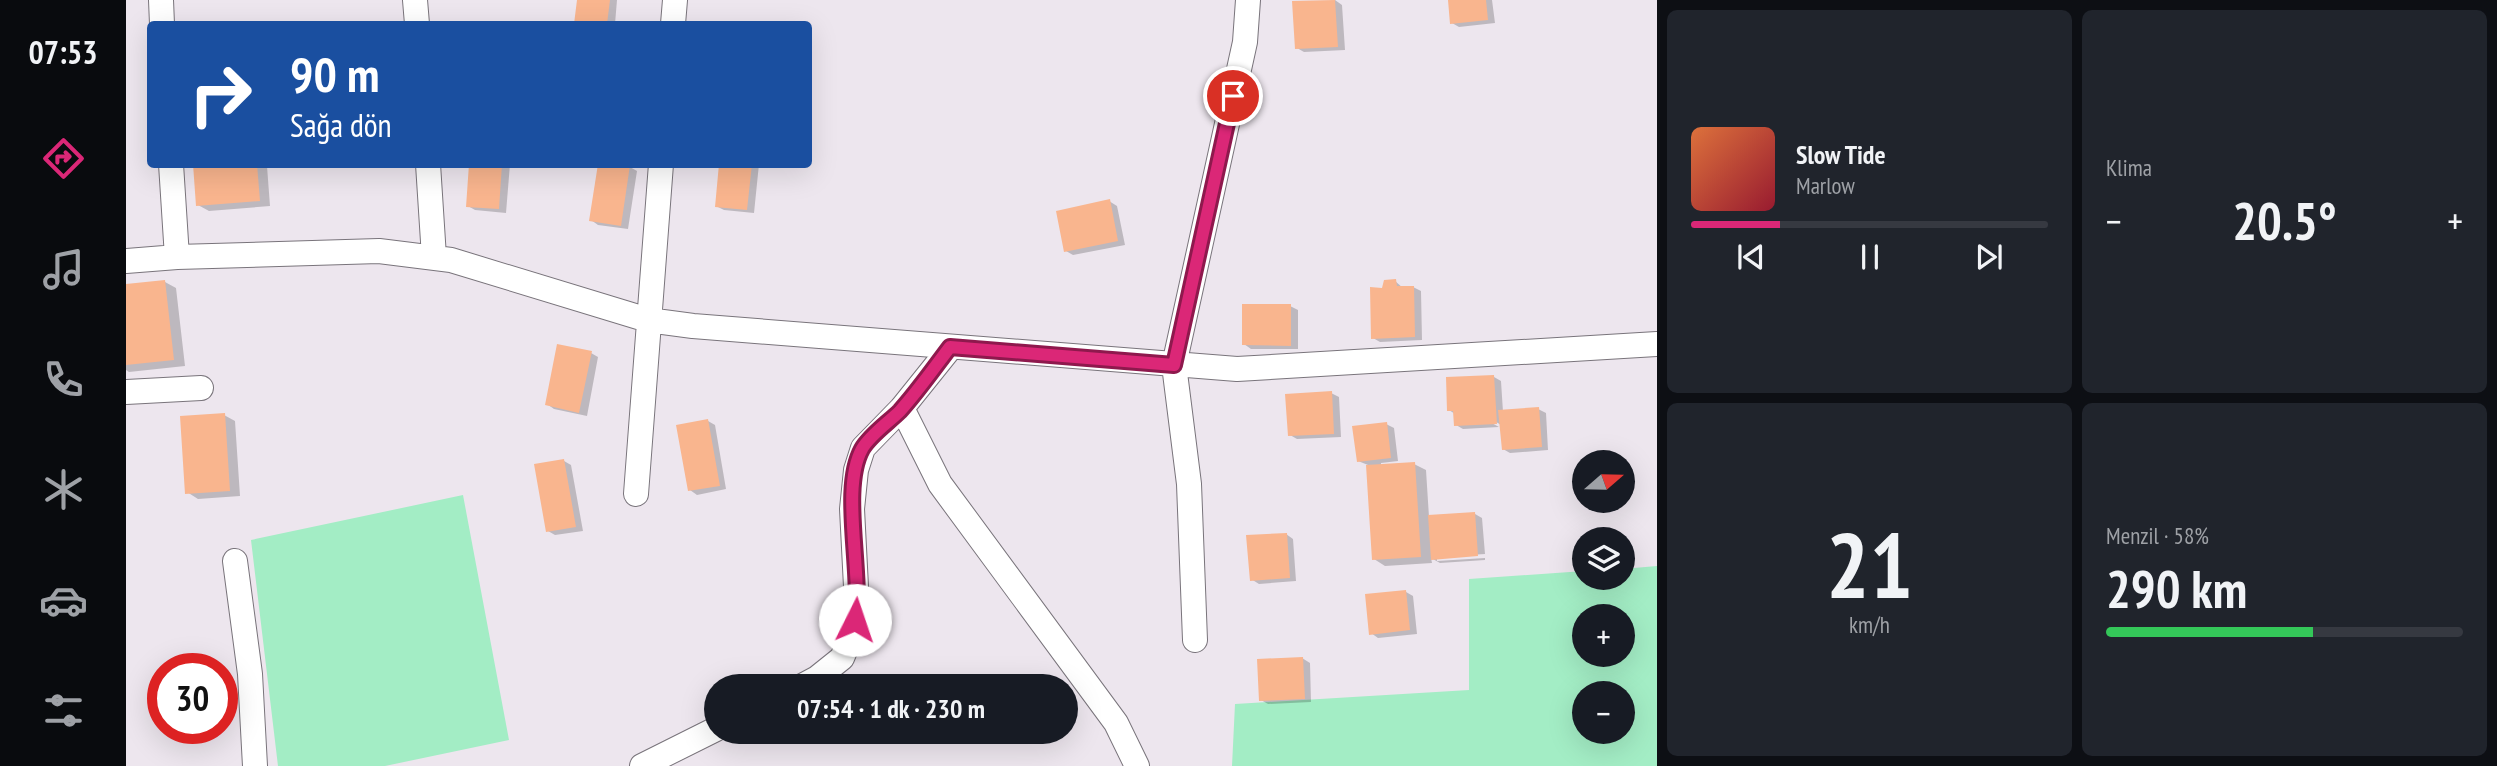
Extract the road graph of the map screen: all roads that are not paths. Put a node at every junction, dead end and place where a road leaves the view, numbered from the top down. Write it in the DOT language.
graph roads {
  1 [pos="160,0"];
  2 [pos="415,0"];
  3 [pos="675,0"];
  4 [pos="1248,0"];
  5 [pos="162,21"];
  6 [pos="417,21"];
  7 [pos="673,21"];
  8 [pos="171,168"];
  9 [pos="428,168"];
  10 [pos="661,168"];
  11 [pos="177,257"];
  12 [pos="434,257"];
  13 [pos="126,261"];
  14 [pos="648,320"];
  15 [pos="1657,344"];
  16 [pos="950,347"];
  17 [pos="1174,365"];
  18 [pos="201,388"];
  19 [pos="126,392"];
  20 [pos="902,408"];
  21 [pos="636,494"];
  22 [pos="235,561"];
  23 [pos="1195,640"];
  24 [pos="822,674"];
  25 [pos="704,735"];
  26 [pos="255,766"];
  27 [pos="642,766"];
  28 [pos="1137,766"];
  1 -- 5 [label="street"];
  2 -- 6 [label="street"];
  3 -- 7 [label="street"];
  4 -- 17 [label="street"];
  8 -- 11 [label="street"];
  9 -- 12 [label="street"];
  10 -- 14 [label="street"];
  11 -- 12 [label="street"];
  11 -- 13 [label="street"];
  12 -- 14 [label="street"];
  14 -- 16 [label="street"];
  14 -- 21 [label="street"];
  15 -- 17 [label="street"];
  16 -- 17 [label="street"];
  16 -- 20 [label="street"];
  17 -- 23 [label="street"];
  18 -- 19 [label="street"];
  20 -- 24 [label="street"];
  20 -- 28 [label="street"];
  22 -- 26 [label="street"];
  25 -- 27 [label="street"];
}
